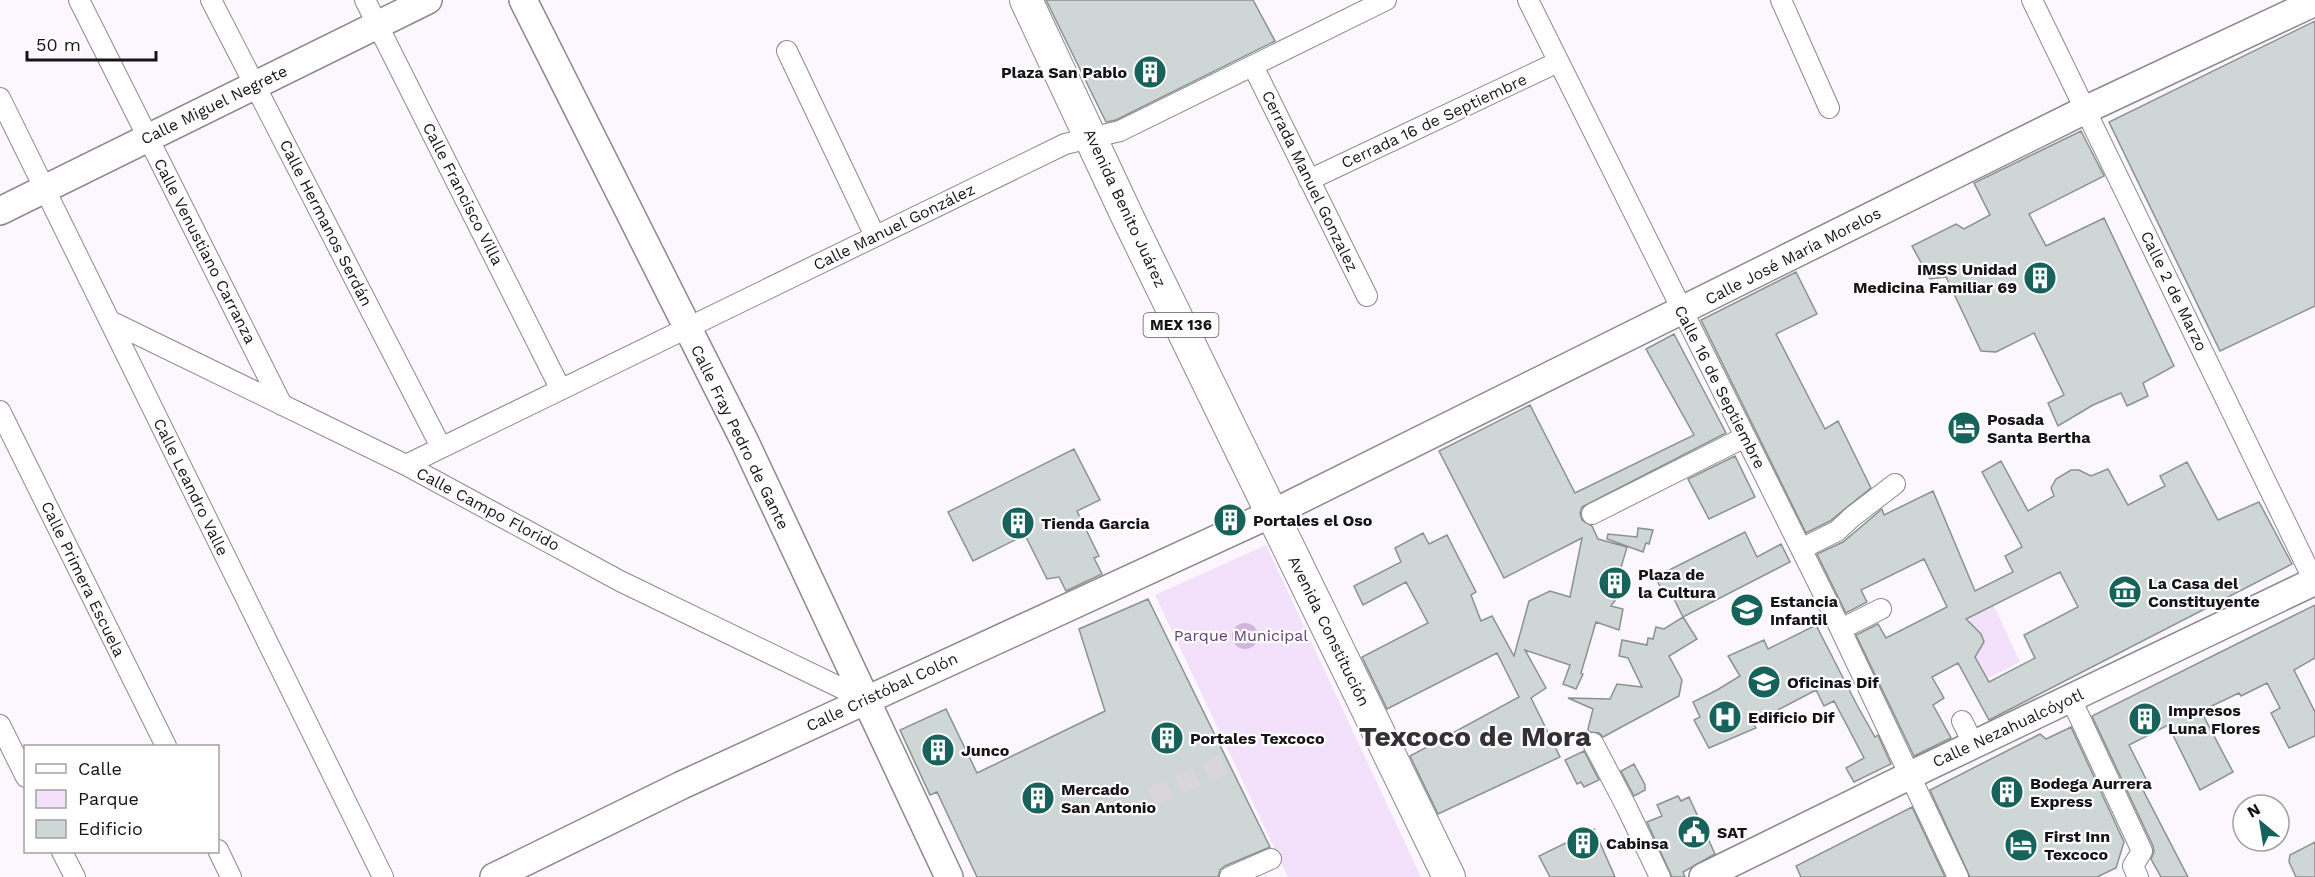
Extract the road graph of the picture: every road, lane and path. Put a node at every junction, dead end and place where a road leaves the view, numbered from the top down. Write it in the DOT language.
graph roads {
  1 [pos="79,0"];
  2 [pos="212,0"];
  3 [pos="365,0"];
  4 [pos="428,0"];
  5 [pos="524,0"];
  6 [pos="1026,0"];
  7 [pos="1386,0"];
  8 [pos="1528,0"];
  9 [pos="1781,0"];
  10 [pos="2032,0"];
  11 [pos="2315,2"];
  12 [pos="378,24"];
  13 [pos="787,51"];
  14 [pos="1558,62"];
  15 [pos="1253,66"];
  16 [pos="256,85"];
  17 [pos="0,98"];
  18 [pos="1829,108"];
  19 [pos="2085,110"];
  20 [pos="1090,137"];
  21 [pos="148,138"];
  22 [pos="1309,180"];
  23 [pos="45,189"];
  24 [pos="0,211"];
  25 [pos="875,236"];
  26 [pos="1367,296"];
  27 [pos="1682,312"];
  28 [pos="110,321"];
  29 [pos="687,328"];
  30 [pos="560,388"];
  31 [pos="282,405"];
  32 [pos="0,411"];
  33 [pos="1744,437"];
  34 [pos="441,447"];
  35 [pos="406,465"];
  36 [pos="1895,484"];
  37 [pos="1273,513"];
  38 [pos="1592,514"];
  39 [pos="1801,549"];
  40 [pos="2315,582"];
  41 [pos="1881,609"];
  42 [pos="1841,629"];
  43 [pos="2071,699"];
  44 [pos="866,700"];
  45 [pos="0,725"];
  46 [pos="1593,743"];
  47 [pos="165,745"];
  48 [pos="24,773"];
  49 [pos="1910,776"];
  50 [pos="219,852"];
  51 [pos="63,853"];
  52 [pos="1271,859"];
  53 [pos="75,877"];
  54 [pos="231,877"];
  55 [pos="383,877"];
  56 [pos="494,877"];
  57 [pos="950,877"];
  58 [pos="1230,877"];
  59 [pos="1449,877"];
  60 [pos="1660,877"];
  61 [pos="1703,877"];
  62 [pos="1958,877"];
  63 [pos="2138,877"];
  1 -- 21 [label="street, Calle Venustiano Carranza"];
  2 -- 16 [label="street, Calle Hermanos Serdán"];
  3 -- 12 [label="street, Calle Francisco Villa"];
  4 -- 12 [label="street, Calle Miguel Negrete"];
  5 -- 29 [label="street, Calle Fray Pedro de Gante"];
  6 -- 20 [label="main road, Avenida Benito Juárez / MEX 136"];
  7 -- 15 [label="street, Calle Manuel González"];
  8 -- 14 [label="street, Calle 16 de Septiembre"];
  9 -- 18 [label="street"];
  10 -- 19 [label="street, Calle 2 de Marzo"];
  11 -- 19 [label="street, Calle José María Morelos"];
  12 -- 16 [label="street, Calle Miguel Negrete"];
  12 -- 30 [label="street, Calle Francisco Villa"];
  13 -- 25 [label="street"];
  14 -- 22 [label="street, Cerrada 16 de Septiembre"];
  14 -- 27 [label="street, Calle 16 de Septiembre"];
  15 -- 20 [label="street, Calle Manuel González"];
  15 -- 22 [label="street, Cerrada Manuel Gonzalez"];
  16 -- 21 [label="street, Calle Miguel Negrete"];
  16 -- 34 [label="street, Calle Hermanos Serdán"];
  17 -- 23 [label="street, Calle Leandro Valle"];
  19 -- 27 [label="street, Calle José María Morelos"];
  19 -- 40 [label="street, Calle 2 de Marzo"];
  20 -- 25 [label="street, Calle Manuel González"];
  20 -- 37 [label="main road, Avenida Benito Juárez / MEX 136"];
  21 -- 23 [label="street, Calle Miguel Negrete"];
  21 -- 31 [label="street, Calle Venustiano Carranza"];
  22 -- 26 [label="street, Cerrada Manuel Gonzalez"];
  23 -- 24 [label="street, Calle Miguel Negrete"];
  23 -- 28 [label="street, Calle Leandro Valle"];
  25 -- 29 [label="street, Calle Manuel González"];
  27 -- 33 [label="street, Calle 16 de Septiembre"];
  27 -- 37 [label="street, Calle José María Morelos"];
  28 -- 31 [label="street, Calle Campo Florido"];
  28 -- 55 [label="street, Calle Leandro Valle"];
  29 -- 30 [label="street, Calle Manuel González"];
  29 -- 44 [label="street, Calle Fray Pedro de Gante"];
  30 -- 34 [label="street, Calle Manuel González"];
  31 -- 35 [label="street, Calle Campo Florido"];
  32 -- 47 [label="street, Calle Primera Escuela"];
  33 -- 38 [label="street"];
  33 -- 39 [label="street, Calle 16 de Septiembre"];
  34 -- 35 [label="street, Calle Manuel González"];
  35 -- 44 [label="street, Calle Campo Florido"];
  36 -- 39 [label="street"];
  37 -- 44 [label="street, Calle Cristóbal Colón"];
  37 -- 59 [label="main road, Avenida Constitución / MEX 136"];
  39 -- 42 [label="street, Calle 16 de Septiembre"];
  40 -- 43 [label="street, Calle Nezahualcóyotl"];
  41 -- 42 [label="street"];
  42 -- 49 [label="street, Calle 16 de Septiembre"];
  43 -- 49 [label="street, Calle Nezahualcóyotl"];
  43 -- 63 [label="street"];
  44 -- 56 [label="street, Calle Cristóbal Colón"];
  44 -- 57 [label="street, Calle Fray Pedro de Gante"];
  45 -- 48 [label="street"];
  46 -- 60 [label="street"];
  49 -- 61 [label="street, Calle Nezahualcóyotl"];
  49 -- 62 [label="street, Calle 16 de Septiembre"];
  50 -- 54 [label="street"];
  51 -- 53 [label="street"];
  52 -- 58 [label="street"];
}
